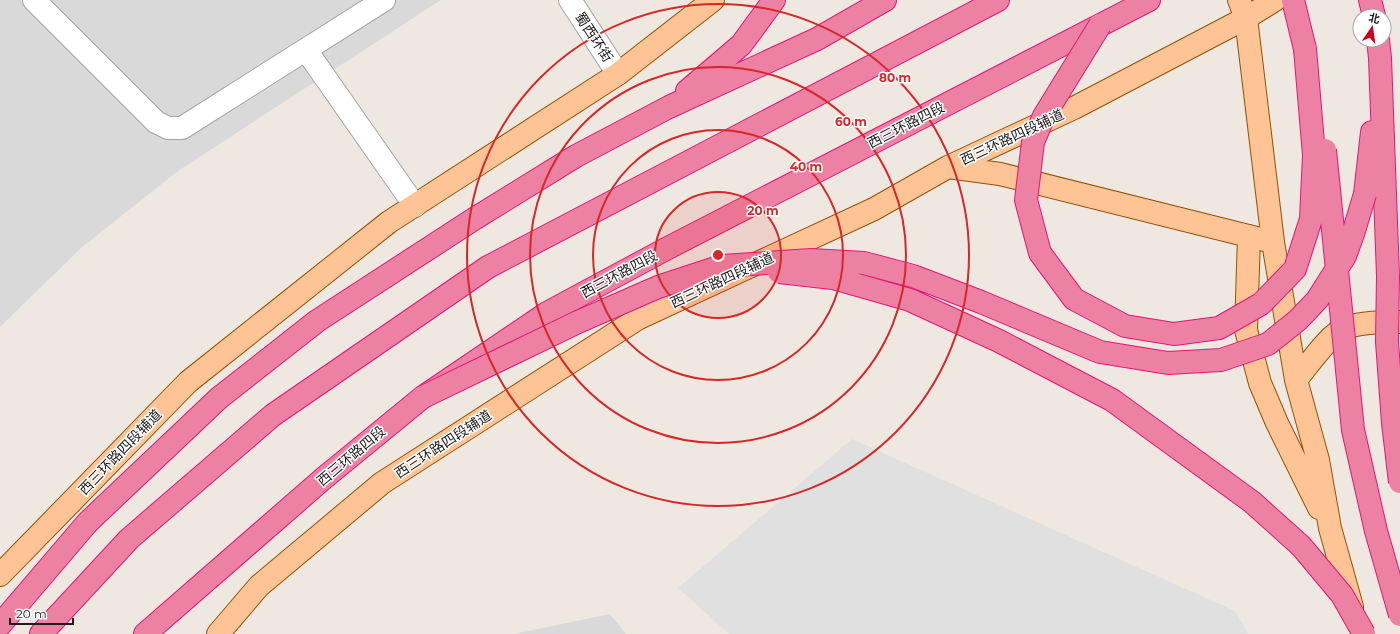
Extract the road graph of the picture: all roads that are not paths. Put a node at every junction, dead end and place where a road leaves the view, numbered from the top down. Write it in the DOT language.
graph roads {
  1 [pos="34,0"];
  2 [pos="384,0"];
  3 [pos="570,0"];
  4 [pos="713,0"];
  5 [pos="774,0"];
  6 [pos="885,0"];
  7 [pos="998,0"];
  8 [pos="1149,0"];
  9 [pos="1275,0"];
  10 [pos="1293,0"];
  11 [pos="1242,9"];
  12 [pos="1100,25"];
  13 [pos="1306,49"];
  14 [pos="1379,49"];
  15 [pos="306,50"];
  16 [pos="618,74"];
  17 [pos="669,107"];
  18 [pos="948,167"];
  19 [pos="415,206"];
  20 [pos="1249,236"];
  21 [pos="1273,242"];
  22 [pos="722,266"];
  23 [pos="1400,322"];
  24 [pos="1296,380"];
  25 [pos="423,397"];
  26 [pos="1400,482"];
  27 [pos="1330,528"];
  28 [pos="0,575"];
  29 [pos="1400,615"];
  30 [pos="0,625"];
  31 [pos="41,634"];
  32 [pos="145,634"];
  33 [pos="218,634"];
  34 [pos="1360,634"];
  35 [pos="1364,634"];
  1 -- 15 [label="street"];
  2 -- 15 [label="street"];
  3 -- 16 [label="street, 蜀西环街"];
  4 -- 16 [label="main road, 西三环路四段辅道"];
  5 -- 17 [label="highway"];
  6 -- 17 [label="highway"];
  7 -- 31 [label="highway"];
  8 -- 12 [label="highway, 西三环路四段"];
  9 -- 11 [label="main road, 西三环路四段辅道"];
  10 -- 13 [label="highway"];
  11 -- 18 [label="main road, 西三环路四段辅道"];
  11 -- 21 [label="main road"];
  12 -- 13 [label="highway, bridge"];
  12 -- 25 [label="highway, 西三环路四段, bridge"];
  13 -- 29 [label="highway, bridge"];
  14 -- 22 [label="highway, bridge"];
  14 -- 26 [label="highway, bridge"];
  15 -- 19 [label="street"];
  16 -- 19 [label="main road, 西三环路四段辅道"];
  17 -- 30 [label="highway"];
  18 -- 20 [label="main road"];
  18 -- 33 [label="main road, 西三环路四段辅道"];
  19 -- 28 [label="main road, 西三环路四段辅道"];
  20 -- 21 [label="main road"];
  20 -- 27 [label="main road"];
  21 -- 24 [label="main road"];
  22 -- 25 [label="highway, bridge"];
  22 -- 35 [label="highway, bridge"];
  23 -- 24 [label="main road"];
  24 -- 27 [label="main road"];
  25 -- 32 [label="highway, 西三环路四段"];
  27 -- 34 [label="main road"];
}
